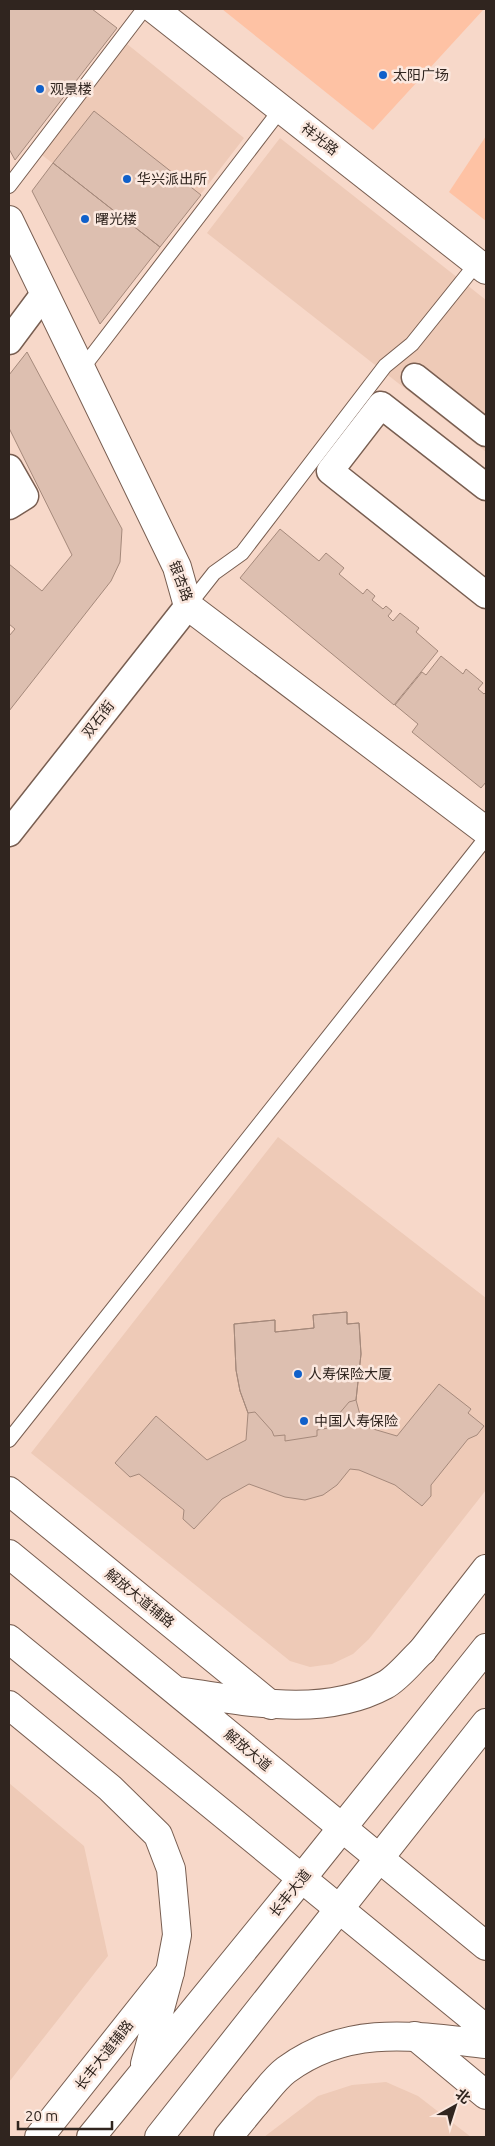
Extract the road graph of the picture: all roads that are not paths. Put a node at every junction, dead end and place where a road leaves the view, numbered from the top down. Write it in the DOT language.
graph roads {
  1 [pos="144,9"];
  2 [pos="154,9"];
  3 [pos="281,109"];
  4 [pos="9,186"];
  5 [pos="9,220"];
  6 [pos="482,266"];
  7 [pos="44,294"];
  8 [pos="9,341"];
  9 [pos="81,370"];
  10 [pos="415,377"];
  11 [pos="486,433"];
  12 [pos="9,468"];
  13 [pos="486,487"];
  14 [pos="9,506"];
  15 [pos="486,595"];
  16 [pos="188,606"];
  17 [pos="486,832"];
  18 [pos="9,833"];
  19 [pos="486,838"];
  20 [pos="9,1440"];
  21 [pos="9,1491"];
  22 [pos="9,1554"];
  23 [pos="486,1569"];
  24 [pos="9,1639"];
  25 [pos="486,1648"];
  26 [pos="177,1691"];
  27 [pos="9,1705"];
  28 [pos="271,1705"];
  29 [pos="486,1723"];
  30 [pos="342,1828"];
  31 [pos="379,1857"];
  32 [pos="302,1878"];
  33 [pos="339,1908"];
  34 [pos="486,1946"];
  35 [pos="170,1972"];
  36 [pos="486,2028"];
  37 [pos="415,2036"];
  38 [pos="486,2044"];
  39 [pos="142,2072"];
  40 [pos="486,2095"];
  41 [pos="39,2137"];
  42 [pos="91,2137"];
  43 [pos="159,2137"];
  44 [pos="228,2137"];
  1 -- 4 [label="lane"];
  2 -- 3 [label="main road, 祥光路"];
  3 -- 6 [label="main road, 祥光路"];
  3 -- 9 [label="lane"];
  5 -- 7 [label="main road, 银杏路"];
  6 -- 16 [label="lane"];
  7 -- 8 [label="street"];
  7 -- 9 [label="main road, 银杏路"];
  9 -- 16 [label="main road, 银杏路"];
  10 -- 11 [label="street"];
  12 -- 14 [label="street"];
  13 -- 15 [label="street"];
  16 -- 17 [label="main road, 银杏路"];
  16 -- 18 [label="street, 双石街"];
  19 -- 20 [label="lane"];
  21 -- 28 [label="main road, 解放大道辅路"];
  22 -- 26 [label="main road, 解放大道"];
  23 -- 28 [label="main road"];
  24 -- 32 [label="main road"];
  25 -- 30 [label="main road, 长丰大道"];
  26 -- 28 [label="main road"];
  26 -- 30 [label="main road, 解放大道"];
  27 -- 35 [label="main road"];
  29 -- 31 [label="main road"];
  30 -- 31 [label="main road, 解放大道"];
  30 -- 32 [label="main road, 长丰大道"];
  31 -- 33 [label="main road"];
  31 -- 34 [label="main road, 解放大道"];
  32 -- 33 [label="main road"];
  32 -- 39 [label="main road, 长丰大道"];
  33 -- 36 [label="main road"];
  33 -- 43 [label="main road"];
  35 -- 39 [label="main road"];
  35 -- 41 [label="main road, 长丰大道辅路"];
  37 -- 38 [label="main road"];
  37 -- 40 [label="main road"];
  37 -- 44 [label="main road"];
  39 -- 42 [label="main road, 长丰大道"];
}
